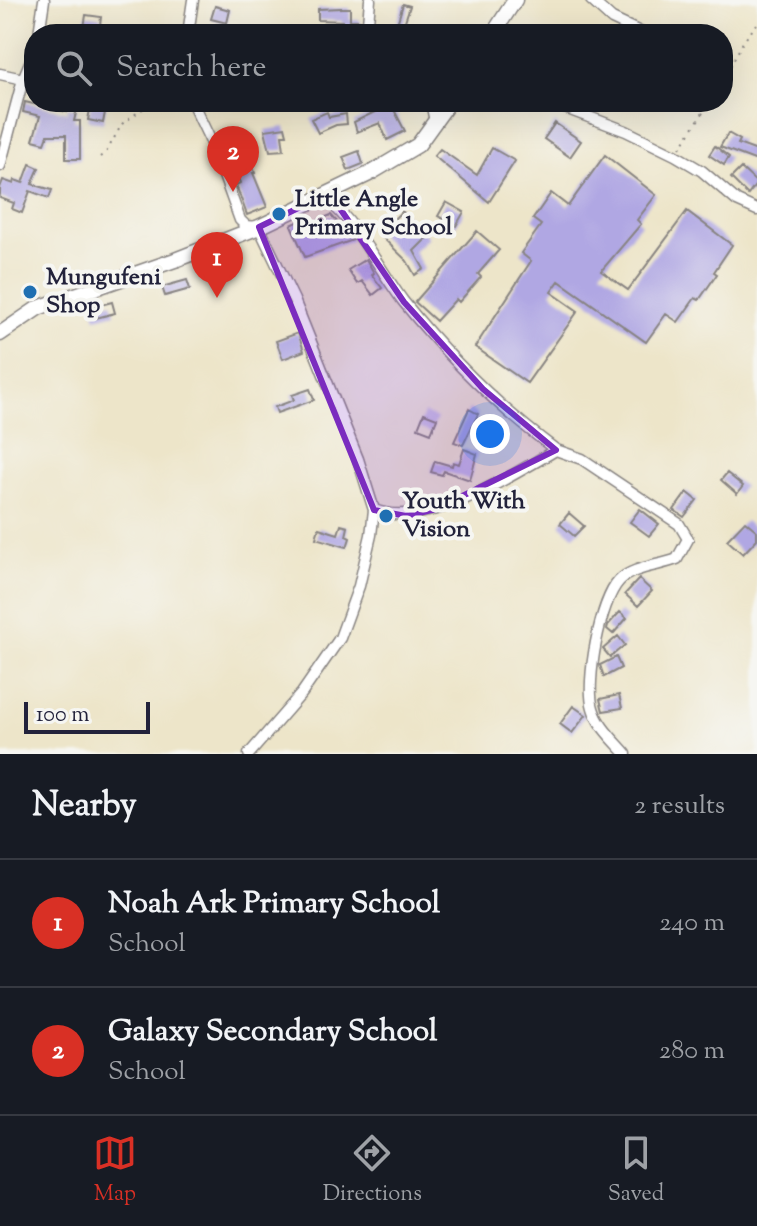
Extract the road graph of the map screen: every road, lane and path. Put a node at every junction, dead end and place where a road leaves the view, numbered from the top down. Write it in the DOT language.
graph roads {
  1 [pos="44,0"];
  2 [pos="193,0"];
  3 [pos="370,0"];
  4 [pos="515,0"];
  5 [pos="591,0"];
  6 [pos="40,24"];
  7 [pos="189,24"];
  8 [pos="368,24"];
  9 [pos="499,24"];
  10 [pos="623,24"];
  11 [pos="757,24"];
  12 [pos="733,61"];
  13 [pos="0,74"];
  14 [pos="23,79"];
  15 [pos="138,112"];
  16 [pos="197,112"];
  17 [pos="433,112"];
  18 [pos="442,112"];
  19 [pos="576,112"];
  20 [pos="703,112"];
  21 [pos="435,122"];
  22 [pos="675,155"];
  23 [pos="100,157"];
  24 [pos="0,166"];
  25 [pos="321,197"];
  26 [pos="757,210"];
  27 [pos="259,227"];
  28 [pos="0,334"];
  29 [pos="556,450"];
  30 [pos="374,510"];
  31 [pos="249,754"];
  32 [pos="626,754"];
  1 -- 6 [label="street"];
  2 -- 7 [label="street"];
  3 -- 8 [label="street"];
  4 -- 9 [label="street"];
  5 -- 10 [label="street"];
  11 -- 12 [label="path"];
  13 -- 14 [label="street"];
  14 -- 24 [label="street"];
  15 -- 23 [label="path"];
  16 -- 27 [label="street"];
  17 -- 21 [label="street"];
  18 -- 21 [label="street"];
  19 -- 22 [label="street"];
  20 -- 22 [label="path"];
  21 -- 25 [label="street"];
  22 -- 26 [label="street"];
  25 -- 27 [label="street"];
  25 -- 29 [label="street"];
  27 -- 28 [label="street"];
  27 -- 30 [label="street"];
  29 -- 30 [label="street"];
  29 -- 32 [label="street"];
  30 -- 31 [label="street"];
}
